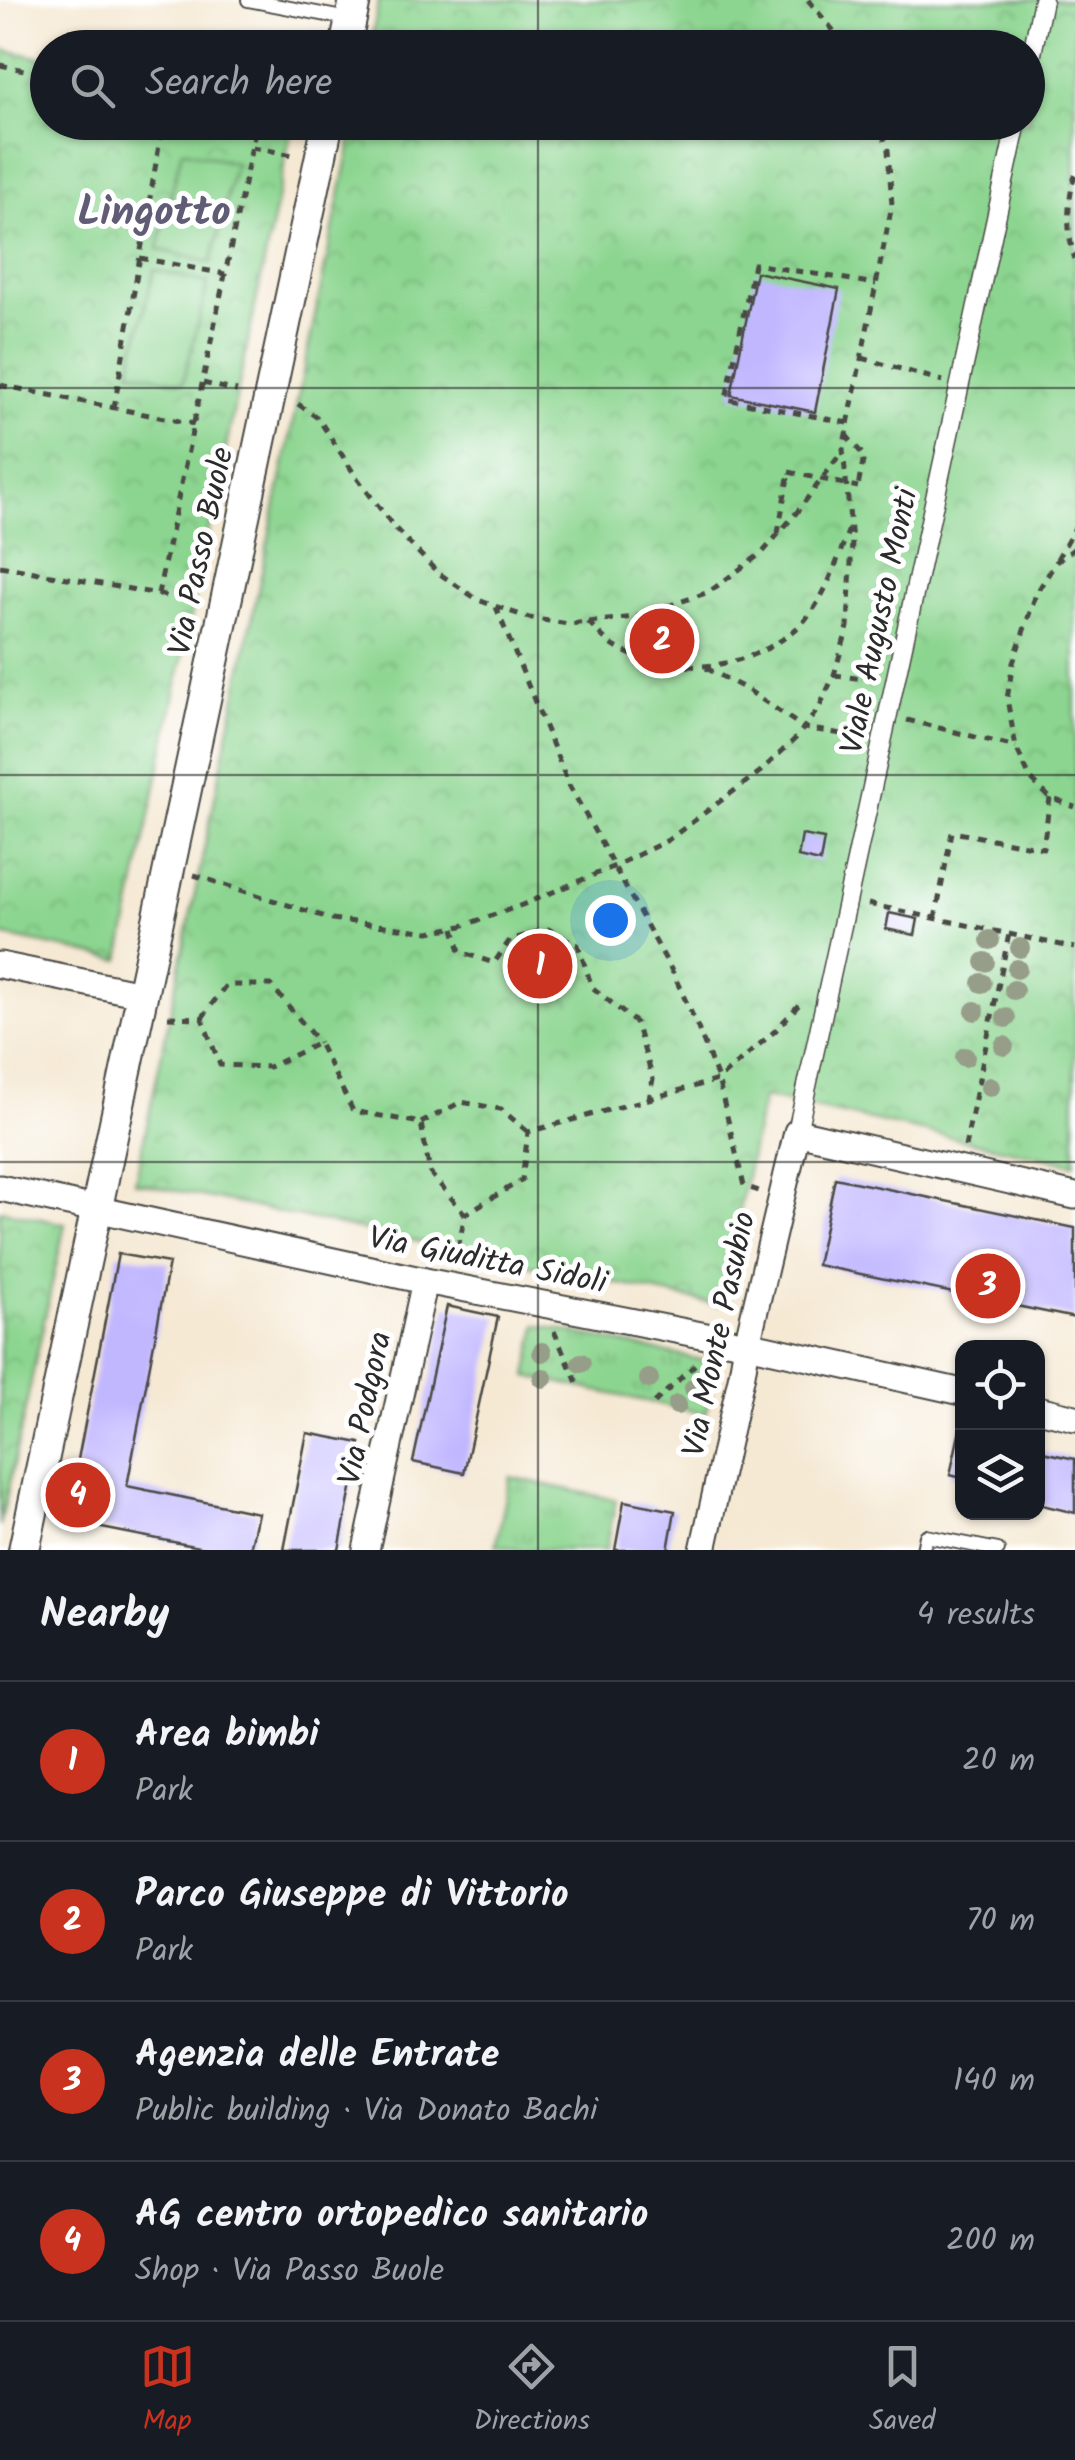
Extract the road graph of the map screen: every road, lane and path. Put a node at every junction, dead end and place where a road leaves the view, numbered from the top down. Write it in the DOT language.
graph roads {
  1 [pos="248,0"];
  2 [pos="808,0"];
  3 [pos="1043,0"];
  4 [pos="350,22"];
  5 [pos="833,30"];
  6 [pos="1037,30"];
  7 [pos="0,65"];
  8 [pos="30,71"];
  9 [pos="161,140"];
  10 [pos="253,140"];
  11 [pos="324,140"];
  12 [pos="885,140"];
  13 [pos="1013,140"];
  14 [pos="252,146"];
  15 [pos="320,160"];
  16 [pos="1075,175"];
  17 [pos="140,258"];
  18 [pos="1075,259"];
  19 [pos="226,274"];
  20 [pos="876,284"];
  21 [pos="862,358"];
  22 [pos="202,383"];
  23 [pos="0,385"];
  24 [pos="960,386"];
  25 [pos="238,390"];
  26 [pos="298,404"];
  27 [pos="114,408"];
  28 [pos="194,424"];
  29 [pos="848,424"];
  30 [pos="846,435"];
  31 [pos="843,449"];
  32 [pos="851,524"];
  33 [pos="1075,528"];
  34 [pos="778,534"];
  35 [pos="1075,548"];
  36 [pos="1056,562"];
  37 [pos="0,566"];
  38 [pos="158,594"];
  39 [pos="495,606"];
  40 [pos="223,609"];
  41 [pos="588,622"];
  42 [pos="704,666"];
  43 [pos="834,675"];
  44 [pos="896,683"];
  45 [pos="888,715"];
  46 [pos="804,728"];
  47 [pos="883,741"];
  48 [pos="1016,747"];
  49 [pos="1050,798"];
  50 [pos="1075,808"];
  51 [pos="169,861"];
  52 [pos="615,866"];
  53 [pos="848,900"];
  54 [pos="935,918"];
  55 [pos="454,927"];
  56 [pos="1009,934"];
  57 [pos="1075,948"];
  58 [pos="834,964"];
  59 [pos="0,965"];
  60 [pos="141,994"];
  61 [pos="168,1017"];
  62 [pos="202,1018"];
  63 [pos="318,1043"];
  64 [pos="718,1080"];
  65 [pos="649,1099"];
  66 [pos="420,1123"];
  67 [pos="528,1132"];
  68 [pos="797,1132"];
  69 [pos="960,1170"];
  70 [pos="0,1188"];
  71 [pos="782,1196"];
  72 [pos="1075,1196"];
  73 [pos="95,1208"];
  74 [pos="465,1214"];
  75 [pos="425,1280"];
  76 [pos="451,1286"];
  77 [pos="552,1328"];
  78 [pos="747,1344"];
  79 [pos="700,1360"];
  80 [pos="579,1387"];
  81 [pos="955,1390"];
  82 [pos="654,1403"];
  83 [pos="1045,1411"];
  84 [pos="1075,1418"];
  85 [pos="24,1550"];
  86 [pos="366,1550"];
  87 [pos="703,1550"];
  88 [pos="924,1550"];
  89 [pos="998,1550"];
  1 -- 4 [label="lane"];
  2 -- 5 [label="path"];
  3 -- 6 [label="street"];
  7 -- 8 [label="path"];
  9 -- 17 [label="path"];
  10 -- 14 [label="path"];
  11 -- 15 [label="street, Via Passo Buole"];
  12 -- 20 [label="path"];
  13 -- 24 [label="street, Viale Augusto Monti"];
  14 -- 15 [label="path"];
  14 -- 19 [label="path"];
  15 -- 40 [label="street, Via Passo Buole"];
  16 -- 18 [label="path"];
  17 -- 19 [label="path"];
  17 -- 27 [label="path"];
  19 -- 22 [label="path"];
  20 -- 21 [label="path"];
  20 -- 29 [label="path"];
  21 -- 24 [label="path"];
  21 -- 29 [label="path"];
  22 -- 25 [label="path"];
  22 -- 28 [label="path"];
  23 -- 27 [label="path"];
  24 -- 44 [label="street, Viale Augusto Monti"];
  26 -- 39 [label="path"];
  27 -- 28 [label="path"];
  28 -- 38 [label="path"];
  29 -- 30 [label="path"];
  30 -- 31 [label="path"];
  30 -- 34 [label="path, bridge"];
  31 -- 32 [label="path"];
  31 -- 34 [label="path"];
  32 -- 42 [label="path"];
  32 -- 43 [label="path"];
  33 -- 36 [label="path"];
  34 -- 41 [label="path"];
  35 -- 36 [label="path"];
  36 -- 48 [label="path"];
  37 -- 38 [label="path"];
  38 -- 40 [label="path"];
  39 -- 41 [label="path"];
  39 -- 52 [label="path"];
  40 -- 51 [label="street, Via Passo Buole"];
  41 -- 42 [label="path"];
  42 -- 46 [label="path"];
  43 -- 44 [label="path"];
  43 -- 46 [label="path"];
  44 -- 45 [label="street, Viale Augusto Monti"];
  45 -- 47 [label="street, Viale Augusto Monti"];
  45 -- 48 [label="path"];
  46 -- 47 [label="path"];
  46 -- 52 [label="path"];
  47 -- 53 [label="street, Viale Augusto Monti"];
  48 -- 49 [label="path"];
  49 -- 50 [label="path"];
  49 -- 54 [label="path"];
  51 -- 55 [label="path"];
  51 -- 60 [label="street, Via Passo Buole"];
  52 -- 55 [label="path"];
  52 -- 64 [label="path"];
  53 -- 54 [label="path"];
  53 -- 58 [label="street, Viale Augusto Monti"];
  54 -- 56 [label="path"];
  55 -- 65 [label="path"];
  56 -- 57 [label="path"];
  56 -- 69 [label="path"];
  58 -- 64 [label="path"];
  58 -- 68 [label="street, Viale Augusto Monti"];
  59 -- 60 [label="street"];
  60 -- 73 [label="street, Via Passo Buole"];
  61 -- 62 [label="path"];
  62 -- 63 [label="path"];
  62 -- 63 [label="path"];
  63 -- 66 [label="path"];
  64 -- 65 [label="path"];
  64 -- 71 [label="path"];
  65 -- 67 [label="path"];
  66 -- 67 [label="path"];
  66 -- 74 [label="path"];
  67 -- 74 [label="path"];
  68 -- 69 [label="street"];
  68 -- 71 [label="street, Via Monte Pasubio"];
  69 -- 72 [label="street"];
  70 -- 73 [label="street, Via Giuditta Sidoli"];
  71 -- 78 [label="street, Via Monte Pasubio"];
  73 -- 75 [label="street, Via Giuditta Sidoli"];
  73 -- 85 [label="street, Via Passo Buole"];
  74 -- 76 [label="path"];
  75 -- 76 [label="street, Via Giuditta Sidoli"];
  75 -- 86 [label="street, Via Podgora"];
  76 -- 78 [label="street, Via Giuditta Sidoli"];
  77 -- 80 [label="path"];
  78 -- 81 [label="street, Via Giuditta Sidoli"];
  78 -- 87 [label="street, Via Monte Pasubio"];
  79 -- 82 [label="path"];
  83 -- 84 [label="street"];
  88 -- 89 [label="lane"];
}
